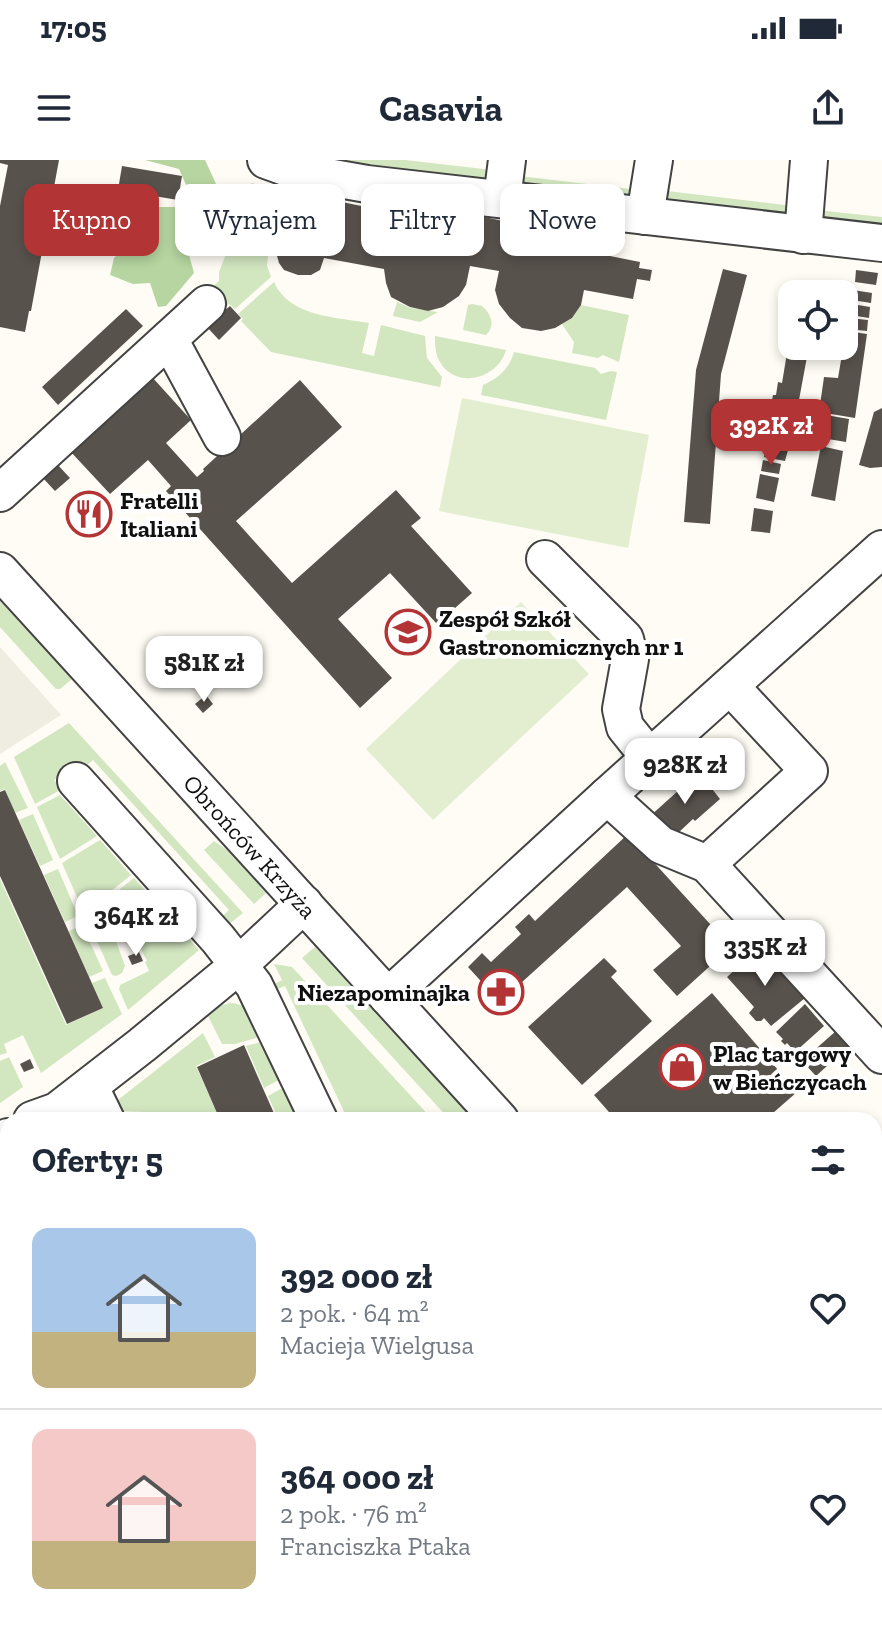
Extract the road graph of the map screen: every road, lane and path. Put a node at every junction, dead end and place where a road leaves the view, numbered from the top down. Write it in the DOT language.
graph roads {
  1 [pos="266,160"];
  2 [pos="507,160"];
  3 [pos="654,160"];
  4 [pos="809,160"];
  5 [pos="316,168"];
  6 [pos="504,184"];
  7 [pos="500,199"];
  8 [pos="625,214"];
  9 [pos="645,216"];
  10 [pos="803,235"];
  11 [pos="882,243"];
  12 [pos="207,304"];
  13 [pos="169,339"];
  14 [pos="222,437"];
  15 [pos="0,493"];
  16 [pos="882,549"];
  17 [pos="545,559"];
  18 [pos="0,571"];
  19 [pos="730,686"];
  20 [pos="650,758"];
  21 [pos="76,781"];
  22 [pos="607,796"];
  23 [pos="707,864"];
  24 [pos="304,904"];
  25 [pos="239,965"];
  26 [pos="388,997"];
  27 [pos="882,1055"];
  28 [pos="90,1087"];
  29 [pos="54,1112"];
  30 [pos="102,1112"];
  31 [pos="315,1112"];
  32 [pos="493,1112"];
  1 -- 5 [label="street"];
  2 -- 6 [label="street"];
  3 -- 9 [label="street"];
  4 -- 10 [label="street"];
  5 -- 7 [label="street"];
  8 -- 9 [label="street"];
  9 -- 10 [label="street"];
  10 -- 11 [label="street"];
  12 -- 13 [label="street"];
  13 -- 14 [label="street"];
  13 -- 15 [label="street"];
  16 -- 19 [label="street"];
  17 -- 20 [label="street"];
  18 -- 24 [label="street, Obrońców Krzyża"];
  19 -- 20 [label="street"];
  19 -- 23 [label="street"];
  20 -- 22 [label="street"];
  21 -- 25 [label="street"];
  22 -- 23 [label="street"];
  22 -- 26 [label="street"];
  23 -- 27 [label="street"];
  24 -- 25 [label="street"];
  24 -- 26 [label="street, Obrońców Krzyża"];
  25 -- 28 [label="street"];
  25 -- 31 [label="street"];
  26 -- 32 [label="street, Obrońców Krzyża"];
  28 -- 29 [label="street"];
  28 -- 30 [label="street"];
}
